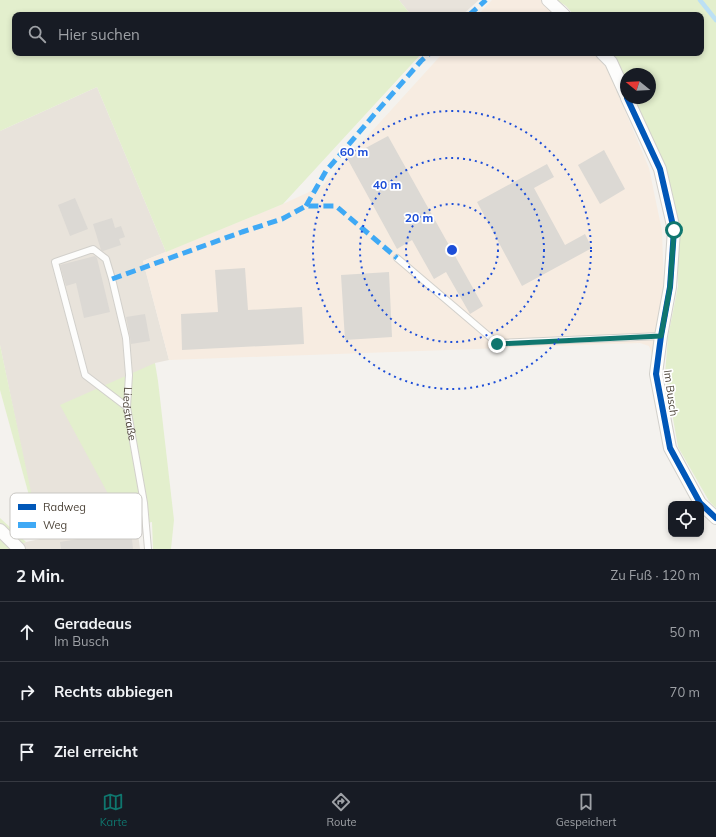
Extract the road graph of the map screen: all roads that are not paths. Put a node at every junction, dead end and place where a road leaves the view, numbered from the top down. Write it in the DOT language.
graph roads {
  1 [pos="548,0"];
  2 [pos="561,12"];
  3 [pos="605,56"];
  4 [pos="620,82"];
  5 [pos="630,104"];
  6 [pos="398,258"];
  7 [pos="661,336"];
  8 [pos="126,408"];
  9 [pos="716,518"];
  10 [pos="0,530"];
  11 [pos="19,549"];
  12 [pos="148,549"];
  1 -- 2 [label="street"];
  3 -- 4 [label="street"];
  5 -- 7 [label="street, Im Busch"];
  6 -- 7 [label="lane"];
  7 -- 9 [label="street, Im Busch"];
  8 -- 8 [label="lane, Liedstraße"];
  8 -- 12 [label="lane, Liedstraße"];
  10 -- 11 [label="street"];
}
